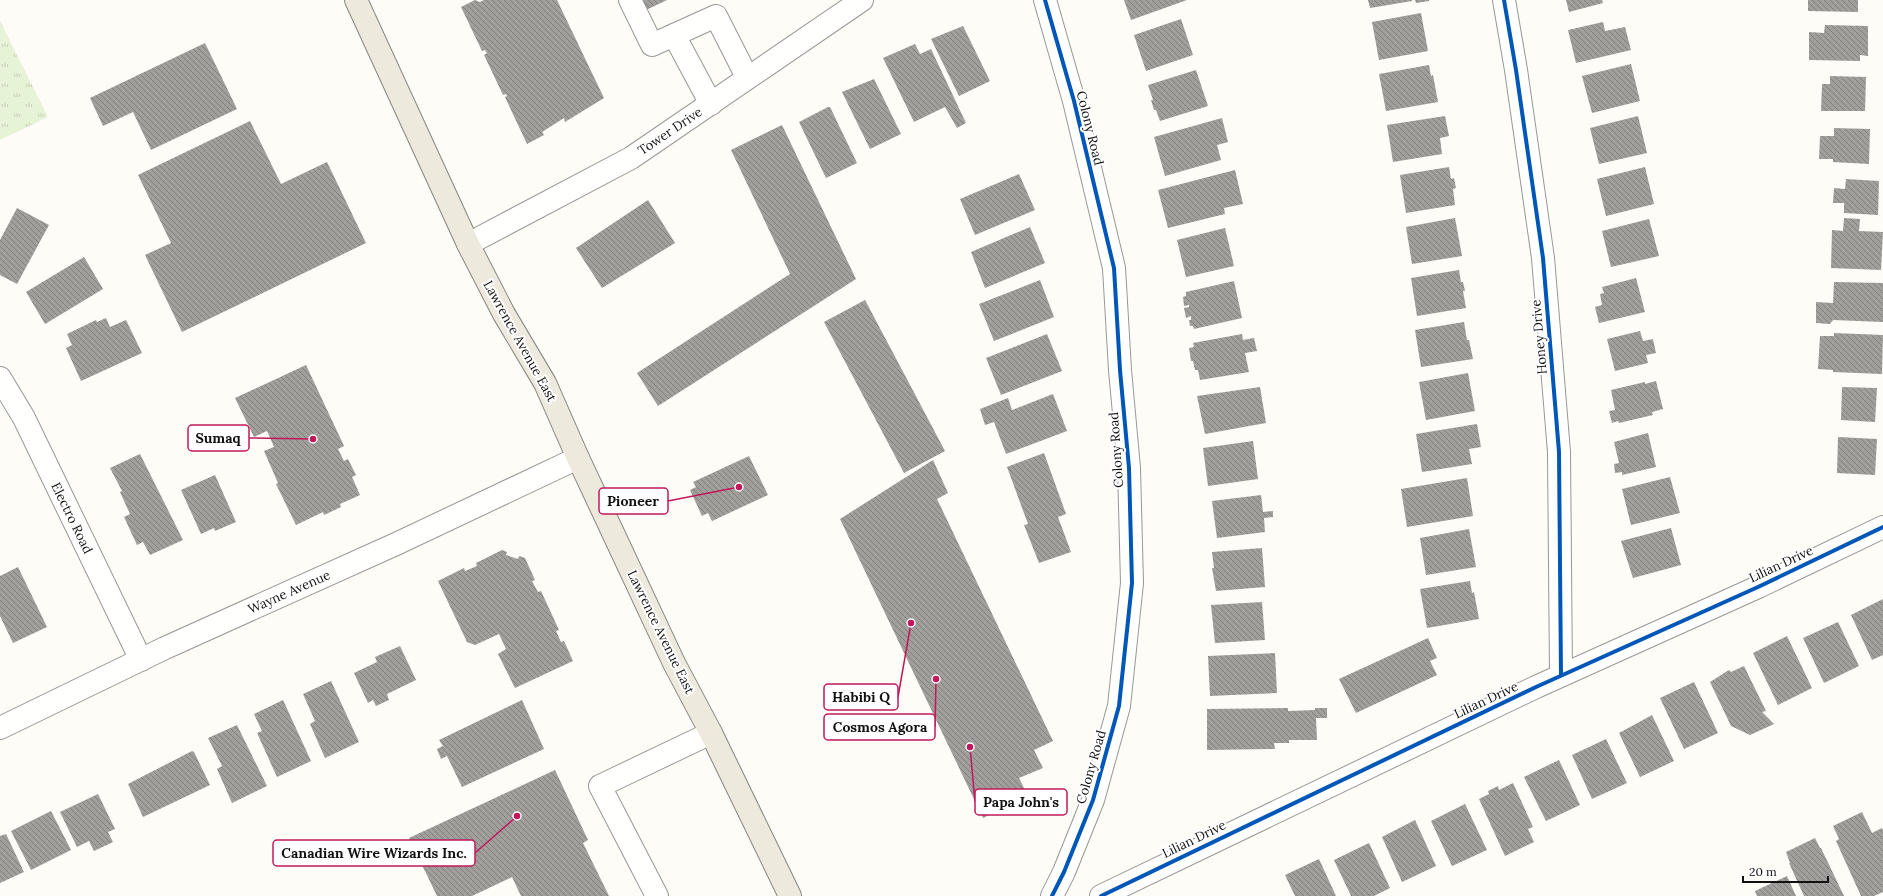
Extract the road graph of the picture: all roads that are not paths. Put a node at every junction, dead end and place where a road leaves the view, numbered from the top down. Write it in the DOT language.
graph roads {
  1 [pos="356,0"];
  2 [pos="630,0"];
  3 [pos="862,0"];
  4 [pos="1045,0"];
  5 [pos="1504,0"];
  6 [pos="674,35"];
  7 [pos="747,77"];
  8 [pos="711,104"];
  9 [pos="468,244"];
  10 [pos="0,378"];
  11 [pos="578,458"];
  12 [pos="1883,527"];
  13 [pos="141,660"];
  14 [pos="1561,675"];
  15 [pos="0,728"];
  16 [pos="711,733"];
  17 [pos="657,896"];
  18 [pos="790,896"];
  19 [pos="1052,896"];
  20 [pos="1101,896"];
  1 -- 9 [label="main road, Lawrence Avenue East"];
  2 -- 6 [label="street"];
  3 -- 7 [label="street, Tower Drive"];
  4 -- 19 [label="street, Colony Road"];
  5 -- 14 [label="street, Honey Drive"];
  6 -- 7 [label="street"];
  6 -- 8 [label="street"];
  7 -- 8 [label="street, Tower Drive"];
  8 -- 9 [label="street, Tower Drive"];
  9 -- 11 [label="main road, Lawrence Avenue East"];
  10 -- 13 [label="street, Electro Road"];
  11 -- 13 [label="street, Wayne Avenue"];
  11 -- 16 [label="main road, Lawrence Avenue East"];
  12 -- 14 [label="street, Lilian Drive"];
  13 -- 15 [label="street, Wayne Avenue"];
  14 -- 20 [label="street, Lilian Drive"];
  16 -- 17 [label="street"];
  16 -- 18 [label="main road, Lawrence Avenue East"];
}
